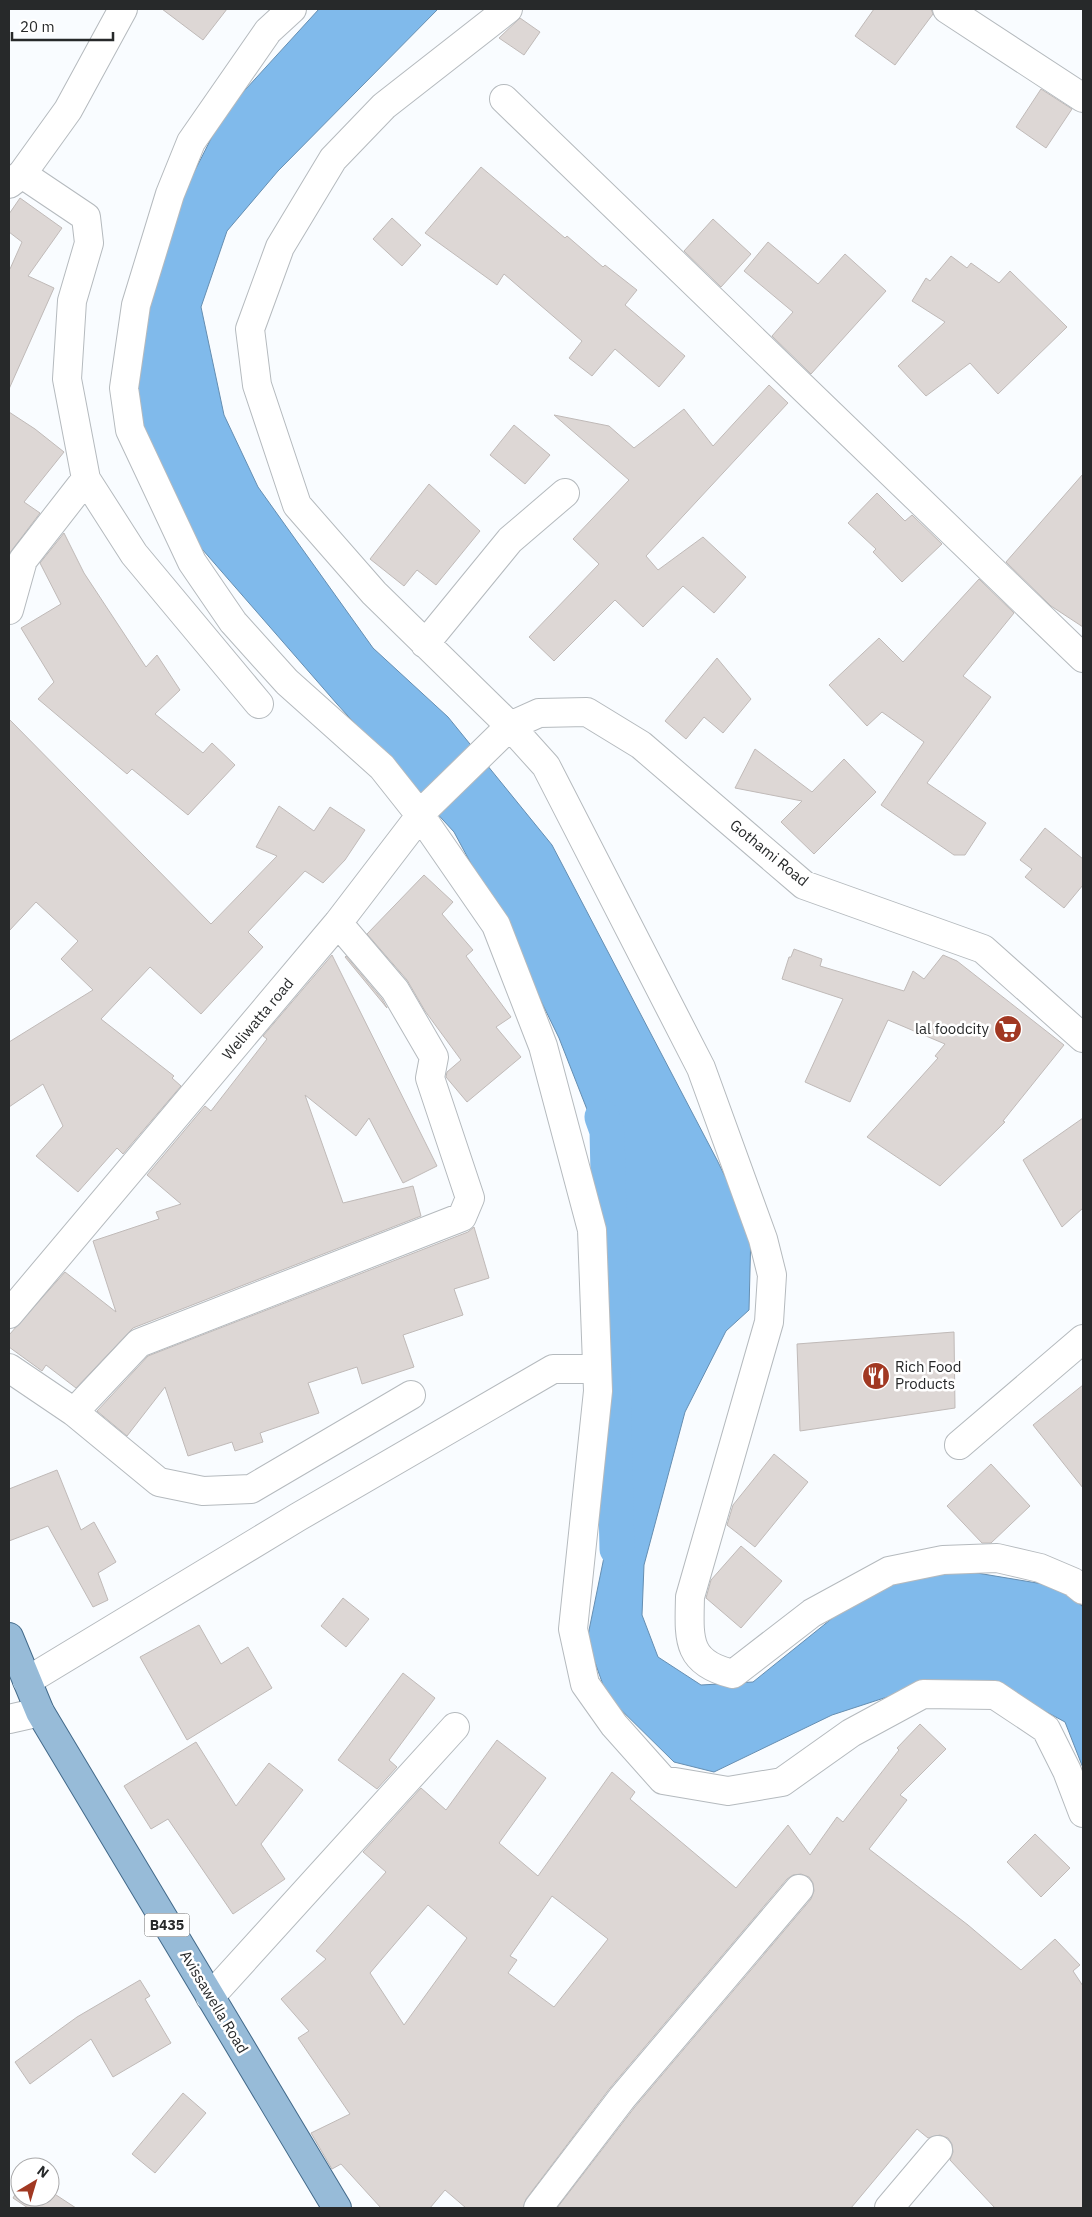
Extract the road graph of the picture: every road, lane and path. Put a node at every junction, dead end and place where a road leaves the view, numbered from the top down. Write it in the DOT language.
graph roads {
  1 [pos="123,9"];
  2 [pos="292,9"];
  3 [pos="508,9"];
  4 [pos="947,9"];
  5 [pos="1083,98"];
  6 [pos="504,99"];
  7 [pos="16,179"];
  8 [pos="86,479"];
  9 [pos="565,493"];
  10 [pos="9,610"];
  11 [pos="425,644"];
  12 [pos="1083,658"];
  13 [pos="259,704"];
  14 [pos="504,732"];
  15 [pos="423,811"];
  16 [pos="338,923"];
  17 [pos="1083,1038"];
  18 [pos="9,1314"];
  19 [pos="1083,1340"];
  20 [pos="9,1368"];
  21 [pos="598,1368"];
  22 [pos="411,1395"];
  23 [pos="74,1412"];
  24 [pos="960,1445"];
  25 [pos="1083,1590"];
  26 [pos="9,1637"];
  27 [pos="27,1681"];
  28 [pos="40,1712"];
  29 [pos="9,1719"];
  30 [pos="455,1727"];
  31 [pos="1083,1813"];
  32 [pos="799,1889"];
  33 [pos="210,1997"];
  34 [pos="938,2150"];
  35 [pos="337,2208"];
  36 [pos="538,2208"];
  37 [pos="889,2208"];
  1 -- 7 [label="street"];
  2 -- 15 [label="street"];
  3 -- 11 [label="street"];
  4 -- 5 [label="street"];
  6 -- 12 [label="street"];
  7 -- 8 [label="street"];
  8 -- 10 [label="street"];
  8 -- 13 [label="street"];
  9 -- 11 [label="street"];
  11 -- 14 [label="street"];
  14 -- 15 [label="street, Weliwatta road"];
  14 -- 17 [label="street, Gothami Road"];
  14 -- 25 [label="street"];
  15 -- 16 [label="street, Weliwatta road"];
  15 -- 21 [label="street"];
  16 -- 18 [label="street, Weliwatta road"];
  16 -- 23 [label="street"];
  19 -- 24 [label="street"];
  20 -- 23 [label="street"];
  21 -- 27 [label="street"];
  21 -- 31 [label="street"];
  22 -- 23 [label="street"];
  26 -- 27 [label="main road, Avissawella Road / B435"];
  27 -- 28 [label="main road, Avissawella Road / B435"];
  28 -- 29 [label="street"];
  28 -- 33 [label="main road, Avissawella Road / B435"];
  30 -- 33 [label="street"];
  32 -- 36 [label="street"];
  33 -- 35 [label="main road, Avissawella Road / B435"];
  34 -- 37 [label="street"];
}
